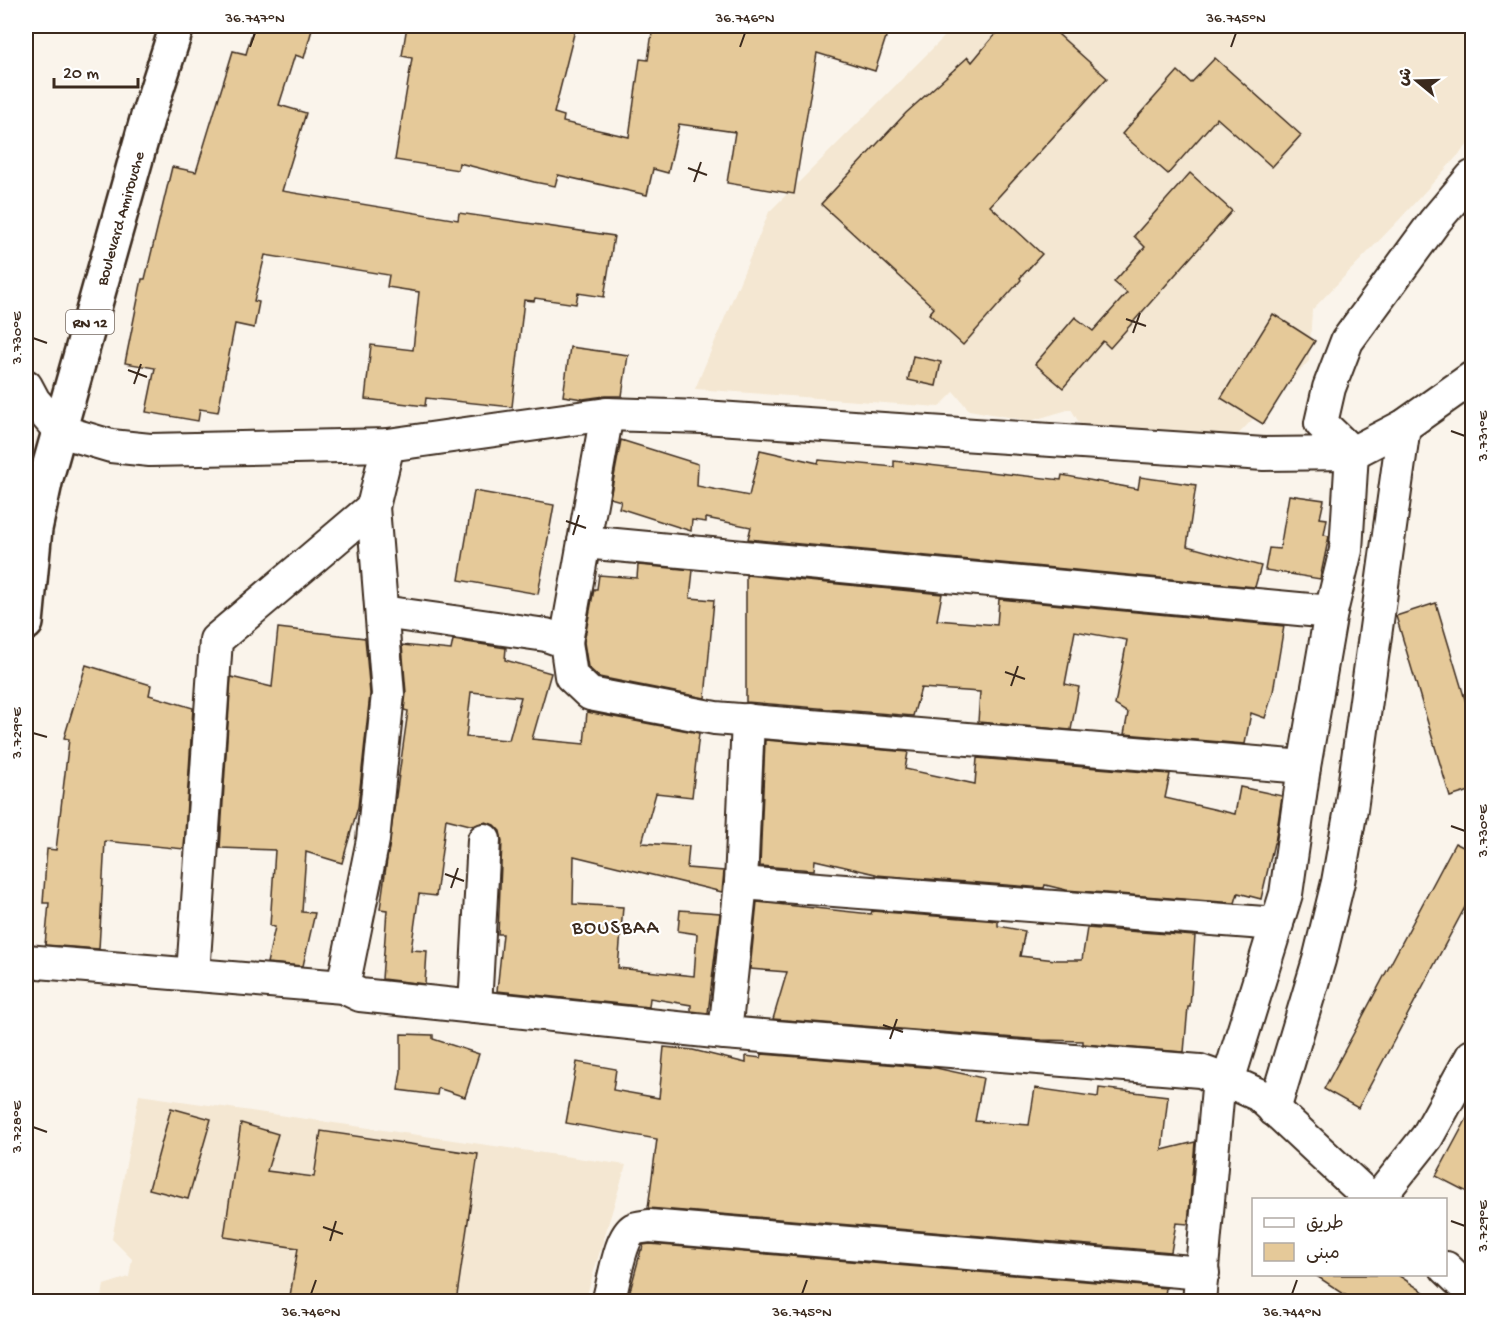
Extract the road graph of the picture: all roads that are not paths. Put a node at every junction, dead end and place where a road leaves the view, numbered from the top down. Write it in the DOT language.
graph roads {
  1 [pos="177,26"];
  2 [pos="1473,177"];
  3 [pos="1473,378"];
  4 [pos="26,386"];
  5 [pos="608,414"];
  6 [pos="1404,426"];
  7 [pos="60,431"];
  8 [pos="388,445"];
  9 [pos="1352,453"];
  10 [pos="373,507"];
  11 [pos="584,542"];
  12 [pos="382,612"];
  13 [pos="1331,612"];
  14 [pos="26,623"];
  15 [pos="566,642"];
  16 [pos="748,720"];
  17 [pos="1304,767"];
  18 [pos="484,840"];
  19 [pos="741,882"];
  20 [pos="1277,924"];
  21 [pos="26,961"];
  22 [pos="193,974"];
  23 [pos="343,987"];
  24 [pos="475,1007"];
  25 [pos="725,1033"];
  26 [pos="1473,1056"];
  27 [pos="1224,1079"];
  28 [pos="1274,1110"];
  29 [pos="1370,1198"];
  30 [pos="1379,1198"];
  31 [pos="1447,1269"];
  32 [pos="1201,1287"];
  33 [pos="1473,1293"];
  34 [pos="608,1302"];
  1 -- 7 [label="main road, Boulevard Amirouche / RN 12"];
  2 -- 9 [label="street"];
  3 -- 6 [label="street"];
  4 -- 7 [label="street"];
  5 -- 8 [label="street"];
  5 -- 9 [label="street"];
  5 -- 11 [label="street"];
  6 -- 9 [label="street"];
  6 -- 28 [label="street"];
  7 -- 8 [label="street"];
  7 -- 14 [label="main road, Boulevard Amirouche / RN 12"];
  8 -- 10 [label="street"];
  9 -- 13 [label="street"];
  10 -- 12 [label="street"];
  10 -- 22 [label="street"];
  11 -- 13 [label="street"];
  11 -- 15 [label="street"];
  12 -- 15 [label="street"];
  12 -- 23 [label="street"];
  13 -- 17 [label="street"];
  15 -- 16 [label="street"];
  16 -- 17 [label="street"];
  16 -- 19 [label="street"];
  17 -- 20 [label="street"];
  18 -- 24 [label="street"];
  19 -- 20 [label="street"];
  19 -- 25 [label="street"];
  20 -- 27 [label="street"];
  21 -- 22 [label="street"];
  22 -- 23 [label="street"];
  23 -- 24 [label="street"];
  24 -- 25 [label="street"];
  25 -- 27 [label="street"];
  26 -- 30 [label="street"];
  27 -- 28 [label="street"];
  27 -- 32 [label="street"];
  28 -- 29 [label="street"];
  31 -- 33 [label="street"];
  32 -- 34 [label="street"];
}
